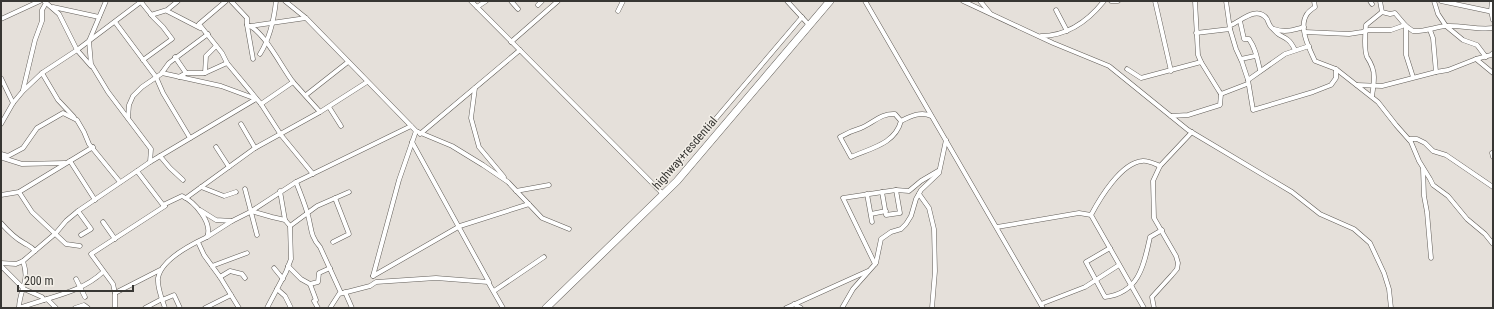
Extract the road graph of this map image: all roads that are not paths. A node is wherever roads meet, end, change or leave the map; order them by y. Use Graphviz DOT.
graph roads {
  1 [pos="40,1"];
  2 [pos="106,1"];
  3 [pos="142,1"];
  4 [pos="178,1"];
  5 [pos="226,1"];
  6 [pos="231,1"];
  7 [pos="276,1"];
  8 [pos="285,1"];
  9 [pos="471,1"];
  10 [pos="486,1"];
  11 [pos="511,1"];
  12 [pos="542,1"];
  13 [pos="558,1"];
  14 [pos="623,1"];
  15 [pos="787,1"];
  16 [pos="830,1"];
  17 [pos="865,1"];
  18 [pos="963,1"];
  19 [pos="980,1"];
  20 [pos="1104,1"];
  21 [pos="1111,1"];
  22 [pos="1118,1"];
  23 [pos="1155,1"];
  24 [pos="1195,1"];
  25 [pos="1226,1"];
  26 [pos="1314,1"];
  27 [pos="1380,1"];
  28 [pos="1434,1"];
  29 [pos="1441,1"];
  30 [pos="1492,1"];
  31 [pos="45,2"];
  32 [pos="538,6"];
  33 [pos="51,7"];
  34 [pos="477,8"];
  35 [pos="167,10"];
  36 [pos="518,10"];
  37 [pos="1056,10"];
  38 [pos="618,11"];
  39 [pos="1382,12"];
  40 [pos="1492,12"];
  41 [pos="151,14"];
  42 [pos="991,14"];
  43 [pos="99,17"];
  44 [pos="802,17"];
  45 [pos="306,18"];
  46 [pos="1,19"];
  47 [pos="1493,20"];
  48 [pos="1240,21"];
  49 [pos="115,22"];
  50 [pos="273,24"];
  51 [pos="249,25"];
  52 [pos="809,25"];
  53 [pos="1405,26"];
  54 [pos="1446,26"];
  55 [pos="1231,27"];
  56 [pos="1304,27"];
  57 [pos="1274,28"];
  58 [pos="1493,28"];
  59 [pos="204,30"];
  60 [pos="1430,30"];
  61 [pos="1067,31"];
  62 [pos="1366,31"];
  63 [pos="1305,32"];
  64 [pos="1196,33"];
  65 [pos="208,34"];
  66 [pos="1039,36"];
  67 [pos="89,41"];
  68 [pos="266,41"];
  69 [pos="511,42"];
  70 [pos="216,46"];
  71 [pos="1309,46"];
  72 [pos="78,50"];
  73 [pos="520,50"];
  74 [pos="1295,50"];
  75 [pos="1493,53"];
  76 [pos="260,54"];
  77 [pos="1256,56"];
  78 [pos="175,57"];
  79 [pos="1486,57"];
  80 [pos="253,59"];
  81 [pos="1241,59"];
  82 [pos="1476,59"];
  83 [pos="143,60"];
  84 [pos="348,62"];
  85 [pos="1201,62"];
  86 [pos="227,63"];
  87 [pos="92,68"];
  88 [pos="1127,69"];
  89 [pos="1336,69"];
  90 [pos="1260,70"];
  91 [pos="1171,71"];
  92 [pos="1436,72"];
  93 [pos="42,73"];
  94 [pos="162,73"];
  95 [pos="186,73"];
  96 [pos="205,73"];
  97 [pos="1493,74"];
  98 [pos="156,77"];
  99 [pos="179,77"];
  100 [pos="1413,77"];
  101 [pos="1,78"];
  102 [pos="293,82"];
  103 [pos="367,82"];
  104 [pos="1248,82"];
  105 [pos="1356,85"];
  106 [pos="1373,86"];
  107 [pos="475,88"];
  108 [pos="22,91"];
  109 [pos="1221,94"];
  110 [pos="306,96"];
  111 [pos="1372,96"];
  112 [pos="256,99"];
  113 [pos="13,103"];
  114 [pos="260,104"];
  115 [pos="329,106"];
  116 [pos="320,112"];
  117 [pos="932,116"];
  118 [pos="1171,116"];
  119 [pos="128,118"];
  120 [pos="77,120"];
  121 [pos="901,121"];
  122 [pos="1,124"];
  123 [pos="241,124"];
  124 [pos="341,126"];
  125 [pos="411,126"];
  126 [pos="418,132"];
  127 [pos="1192,132"];
  128 [pos="281,135"];
  129 [pos="190,138"];
  130 [pos="1409,139"];
  131 [pos="946,140"];
  132 [pos="412,142"];
  133 [pos="93,147"];
  134 [pos="216,148"];
  135 [pos="255,148"];
  136 [pos="1,155"];
  137 [pos="160,156"];
  138 [pos="68,162"];
  139 [pos="150,162"];
  140 [pos="1160,166"];
  141 [pos="229,167"];
  142 [pos="1423,168"];
  143 [pos="939,170"];
  144 [pos="137,171"];
  145 [pos="313,174"];
  146 [pos="183,180"];
  147 [pos="120,182"];
  148 [pos="296,182"];
  149 [pos="508,182"];
  150 [pos="549,185"];
  151 [pos="201,187"];
  152 [pos="1493,187"];
  153 [pos="657,188"];
  154 [pos="245,189"];
  155 [pos="896,190"];
  156 [pos="280,191"];
  157 [pos="516,191"];
  158 [pos="19,192"];
  159 [pos="236,192"];
  160 [pos="349,192"];
  161 [pos="882,192"];
  162 [pos="867,194"];
  163 [pos="919,194"];
  164 [pos="1,195"];
  165 [pos="664,195"];
  166 [pos="186,198"];
  167 [pos="335,198"];
  168 [pos="95,200"];
  169 [pos="168,203"];
  170 [pos="528,204"];
  171 [pos="200,210"];
  172 [pos="78,211"];
  173 [pos="251,211"];
  174 [pos="886,211"];
  175 [pos="308,213"];
  176 [pos="871,214"];
  177 [pos="1090,216"];
  178 [pos="285,220"];
  179 [pos="232,221"];
  180 [pos="103,222"];
  181 [pos="872,222"];
  182 [pos="1,223"];
  183 [pos="290,226"];
  184 [pos="459,227"];
  185 [pos="997,227"];
  186 [pos="568,229"];
  187 [pos="1162,230"];
  188 [pos="56,233"];
  189 [pos="81,234"];
  190 [pos="257,235"];
  191 [pos="207,238"];
  192 [pos="114,239"];
  193 [pos="198,242"];
  194 [pos="333,242"];
  195 [pos="1493,244"];
  196 [pos="80,246"];
  197 [pos="1110,248"];
  198 [pos="35,250"];
  199 [pos="246,253"];
  200 [pos="544,257"];
  201 [pos="1431,258"];
  202 [pos="22,261"];
  203 [pos="1,263"];
  204 [pos="875,264"];
  205 [pos="1,266"];
  206 [pos="212,266"];
  207 [pos="288,266"];
  208 [pos="1120,266"];
  209 [pos="274,268"];
  210 [pos="330,268"];
  211 [pos="160,270"];
  212 [pos="870,270"];
  213 [pos="103,272"];
  214 [pos="373,276"];
  215 [pos="220,277"];
  216 [pos="245,278"];
  217 [pos="283,279"];
  218 [pos="76,280"];
  219 [pos="1095,280"];
  220 [pos="376,282"];
  221 [pos="489,282"];
  222 [pos="310,284"];
  223 [pos="1131,286"];
  224 [pos="81,287"];
  225 [pos="24,289"];
  226 [pos="277,289"];
  227 [pos="494,291"];
  228 [pos="343,292"];
  229 [pos="115,293"];
  230 [pos="231,294"];
  231 [pos="85,297"];
  232 [pos="46,300"];
  233 [pos="162,300"];
  234 [pos="794,304"];
  235 [pos="1042,306"];
  236 [pos="19,307"];
  237 [pos="56,308"];
  238 [pos="75,308"];
  239 [pos="88,308"];
  240 [pos="116,308"];
  241 [pos="145,308"];
  242 [pos="165,308"];
  243 [pos="180,308"];
  244 [pos="207,308"];
  245 [pos="239,308"];
  246 [pos="267,308"];
  247 [pos="291,308"];
  248 [pos="318,308"];
  249 [pos="330,308"];
  250 [pos="352,308"];
  251 [pos="503,308"];
  252 [pos="546,308"];
  253 [pos="786,308"];
  254 [pos="801,308"];
  255 [pos="842,308"];
  256 [pos="932,308"];
  257 [pos="1144,308"];
  258 [pos="1154,308"];
  259 [pos="1391,308"];
  1 -- 46 [label="street"];
  2 -- 43 [label="street"];
  3 -- 41 [label="street"];
  3 -- 49 [label="street"];
  4 -- 35 [label="street"];
  5 -- 59 [label="street"];
  6 -- 51 [label="street"];
  7 -- 50 [label="street"];
  8 -- 45 [label="street"];
  9 -- 34 [label="street"];
  10 -- 34 [label="street"];
  11 -- 36 [label="street"];
  12 -- 32 [label="street"];
  13 -- 69 [label="street"];
  14 -- 38 [label="street"];
  15 -- 44 [label="street"];
  16 -- 52 [label="highway, highway+resdential"];
  17 -- 117 [label="street"];
  18 -- 42 [label="street"];
  19 -- 42 [label="street"];
  20 -- 61 [label="street"];
  21 -- 22 [label="street"];
  23 -- 91 [label="street"];
  24 -- 64 [label="street"];
  25 -- 55 [label="street"];
  26 -- 56 [label="street"];
  27 -- 39 [label="street"];
  28 -- 54 [label="street"];
  29 -- 40 [label="street"];
  30 -- 40 [label="street"];
  31 -- 33 [label="street"];
  31 -- 108 [label="street"];
  33 -- 43 [label="street"];
  33 -- 72 [label="street"];
  34 -- 69 [label="street"];
  35 -- 41 [label="street"];
  35 -- 59 [label="street"];
  37 -- 61 [label="street"];
  39 -- 53 [label="street"];
  39 -- 62 [label="street"];
  40 -- 47 [label="street"];
  41 -- 83 [label="street"];
  42 -- 66 [label="street"];
  43 -- 67 [label="street"];
  44 -- 52 [label="street"];
  44 -- 153 [label="street"];
  45 -- 50 [label="street"];
  45 -- 84 [label="street"];
  48 -- 55 [label="street"];
  48 -- 57 [label="street"];
  48 -- 77 [label="street"];
  49 -- 67 [label="street"];
  49 -- 83 [label="street"];
  50 -- 51 [label="street"];
  50 -- 68 [label="street"];
  51 -- 68 [label="street"];
  51 -- 80 [label="street"];
  52 -- 165 [label="highway, highway+resdential"];
  53 -- 60 [label="street"];
  53 -- 62 [label="street"];
  53 -- 100 [label="street"];
  54 -- 58 [label="street"];
  54 -- 60 [label="street"];
  54 -- 79 [label="street"];
  55 -- 64 [label="street"];
  55 -- 81 [label="street"];
  56 -- 57 [label="street"];
  56 -- 63 [label="street"];
  57 -- 74 [label="street"];
  59 -- 65 [label="street"];
  60 -- 92 [label="street"];
  61 -- 66 [label="street"];
  62 -- 63 [label="street"];
  62 -- 106 [label="street"];
  63 -- 71 [label="street"];
  64 -- 85 [label="street"];
  65 -- 70 [label="street"];
  65 -- 78 [label="street"];
  66 -- 118 [label="street"];
  67 -- 72 [label="street"];
  67 -- 87 [label="street"];
  68 -- 76 [label="street"];
  68 -- 102 [label="street"];
  69 -- 73 [label="street"];
  70 -- 86 [label="street"];
  70 -- 96 [label="street"];
  71 -- 74 [label="street"];
  71 -- 89 [label="street"];
  72 -- 87 [label="street"];
  72 -- 93 [label="street"];
  73 -- 107 [label="street"];
  73 -- 153 [label="street"];
  74 -- 90 [label="street"];
  75 -- 79 [label="street"];
  77 -- 81 [label="street"];
  77 -- 90 [label="street"];
  78 -- 94 [label="street"];
  78 -- 95 [label="street"];
  79 -- 82 [label="street"];
  81 -- 104 [label="street"];
  82 -- 92 [label="street"];
  82 -- 97 [label="street"];
  83 -- 98 [label="street"];
  84 -- 103 [label="street"];
  84 -- 110 [label="street"];
  85 -- 91 [label="street"];
  85 -- 109 [label="street"];
  86 -- 96 [label="street"];
  86 -- 112 [label="street"];
  87 -- 119 [label="street"];
  88 -- 91 [label="street"];
  89 -- 104 [label="street"];
  89 -- 105 [label="street"];
  90 -- 104 [label="street"];
  92 -- 100 [label="street"];
  93 -- 108 [label="street"];
  93 -- 120 [label="street"];
  94 -- 98 [label="street"];
  94 -- 99 [label="street"];
  95 -- 96 [label="street"];
  95 -- 99 [label="street"];
  98 -- 119 [label="street"];
  98 -- 129 [label="street"];
  99 -- 112 [label="street"];
  100 -- 106 [label="street"];
  101 -- 113 [label="street"];
  102 -- 110 [label="street"];
  102 -- 114 [label="street"];
  103 -- 115 [label="street"];
  103 -- 125 [label="street"];
  104 -- 109 [label="street"];
  105 -- 106 [label="street"];
  105 -- 111 [label="street"];
  106 -- 111 [label="street"];
  107 -- 126 [label="street"];
  107 -- 149 [label="street"];
  108 -- 113 [label="street"];
  109 -- 118 [label="street"];
  110 -- 116 [label="street"];
  111 -- 130 [label="street"];
  112 -- 114 [label="street"];
  112 -- 129 [label="street"];
  113 -- 122 [label="street"];
  114 -- 128 [label="street"];
  115 -- 116 [label="street"];
  115 -- 124 [label="street"];
  116 -- 128 [label="street"];
  117 -- 121 [label="street"];
  117 -- 131 [label="street"];
  118 -- 127 [label="street"];
  119 -- 139 [label="street"];
  120 -- 133 [label="street"];
  120 -- 136 [label="street"];
  121 -- 121 [label="street"];
  123 -- 135 [label="street"];
  125 -- 126 [label="street"];
  125 -- 145 [label="street"];
  126 -- 132 [label="street"];
  126 -- 149 [label="street"];
  127 -- 140 [label="street"];
  127 -- 259 [label="street"];
  128 -- 135 [label="street"];
  128 -- 145 [label="street"];
  129 -- 137 [label="street"];
  130 -- 142 [label="street"];
  130 -- 152 [label="street"];
  131 -- 143 [label="street"];
  131 -- 185 [label="street"];
  132 -- 184 [label="street"];
  132 -- 214 [label="street"];
  133 -- 138 [label="street"];
  133 -- 147 [label="street"];
  134 -- 141 [label="street"];
  135 -- 141 [label="street"];
  136 -- 138 [label="street"];
  137 -- 139 [label="street"];
  137 -- 146 [label="street"];
  138 -- 158 [label="street"];
  138 -- 168 [label="street"];
  139 -- 144 [label="street"];
  140 -- 177 [label="street"];
  140 -- 187 [label="street"];
  141 -- 151 [label="street"];
  142 -- 195 [label="street"];
  142 -- 201 [label="street"];
  143 -- 155 [label="street"];
  143 -- 163 [label="street"];
  144 -- 147 [label="street"];
  144 -- 169 [label="street"];
  145 -- 148 [label="street"];
  147 -- 168 [label="street"];
  148 -- 156 [label="street"];
  148 -- 175 [label="street"];
  149 -- 157 [label="street"];
  150 -- 157 [label="street"];
  151 -- 159 [label="street"];
  151 -- 166 [label="street"];
  153 -- 165 [label="street"];
  154 -- 173 [label="street"];
  155 -- 161 [label="street"];
  155 -- 174 [label="street"];
  156 -- 173 [label="street"];
  156 -- 178 [label="street"];
  157 -- 170 [label="street"];
  158 -- 164 [label="street"];
  158 -- 188 [label="street"];
  160 -- 167 [label="street"];
  161 -- 162 [label="street"];
  161 -- 174 [label="street"];
  162 -- 176 [label="street"];
  162 -- 204 [label="street"];
  163 -- 204 [label="street"];
  163 -- 256 [label="street"];
  165 -- 252 [label="highway, highway+resdential"];
  166 -- 169 [label="street"];
  166 -- 171 [label="street"];
  167 -- 175 [label="street"];
  167 -- 194 [label="street"];
  168 -- 172 [label="street"];
  169 -- 192 [label="street"];
  170 -- 184 [label="street"];
  170 -- 186 [label="street"];
  171 -- 179 [label="street"];
  171 -- 191 [label="street"];
  172 -- 188 [label="street"];
  172 -- 189 [label="street"];
  173 -- 178 [label="street"];
  173 -- 179 [label="street"];
  173 -- 190 [label="street"];
  174 -- 176 [label="street"];
  175 -- 183 [label="street"];
  175 -- 210 [label="street"];
  176 -- 181 [label="street"];
  177 -- 185 [label="street"];
  177 -- 197 [label="street"];
  178 -- 183 [label="street"];
  179 -- 191 [label="street"];
  180 -- 192 [label="street"];
  182 -- 198 [label="street"];
  183 -- 207 [label="street"];
  184 -- 214 [label="street"];
  184 -- 221 [label="street"];
  185 -- 235 [label="street"];
  187 -- 223 [label="street"];
  187 -- 258 [label="street"];
  188 -- 196 [label="street"];
  188 -- 198 [label="street"];
  191 -- 193 [label="street"];
  192 -- 213 [label="street"];
  193 -- 206 [label="street"];
  193 -- 211 [label="street"];
  197 -- 208 [label="street"];
  197 -- 219 [label="street"];
  198 -- 202 [label="street"];
  199 -- 206 [label="street"];
  200 -- 227 [label="street"];
  202 -- 203 [label="street"];
  202 -- 225 [label="street"];
  204 -- 212 [label="street"];
  205 -- 225 [label="street"];
  206 -- 215 [label="street"];
  207 -- 217 [label="street"];
  207 -- 222 [label="street"];
  208 -- 219 [label="street"];
  208 -- 223 [label="street"];
  209 -- 217 [label="street"];
  210 -- 222 [label="street"];
  210 -- 228 [label="street"];
  211 -- 229 [label="street"];
  211 -- 233 [label="street"];
  212 -- 234 [label="street"];
  212 -- 255 [label="street"];
  213 -- 224 [label="street"];
  213 -- 229 [label="street"];
  214 -- 220 [label="street"];
  215 -- 216 [label="street"];
  215 -- 230 [label="street"];
  217 -- 226 [label="street"];
  218 -- 224 [label="street"];
  219 -- 223 [label="street"];
  219 -- 235 [label="street"];
  220 -- 221 [label="street"];
  220 -- 228 [label="street"];
  221 -- 227 [label="street"];
  222 -- 248 [label="street"];
  223 -- 257 [label="street"];
  224 -- 231 [label="street"];
  224 -- 232 [label="street"];
  225 -- 232 [label="street"];
  225 -- 236 [label="street"];
  226 -- 246 [label="street"];
  226 -- 247 [label="street"];
  227 -- 251 [label="street"];
  228 -- 249 [label="street"];
  228 -- 250 [label="street"];
  229 -- 240 [label="street"];
  230 -- 244 [label="street"];
  230 -- 245 [label="street"];
  232 -- 236 [label="street"];
  232 -- 237 [label="street"];
  233 -- 241 [label="street"];
  233 -- 242 [label="street"];
  233 -- 243 [label="street"];
  234 -- 253 [label="street"];
  234 -- 254 [label="street"];
  238 -- 239 [label="street"];
}
